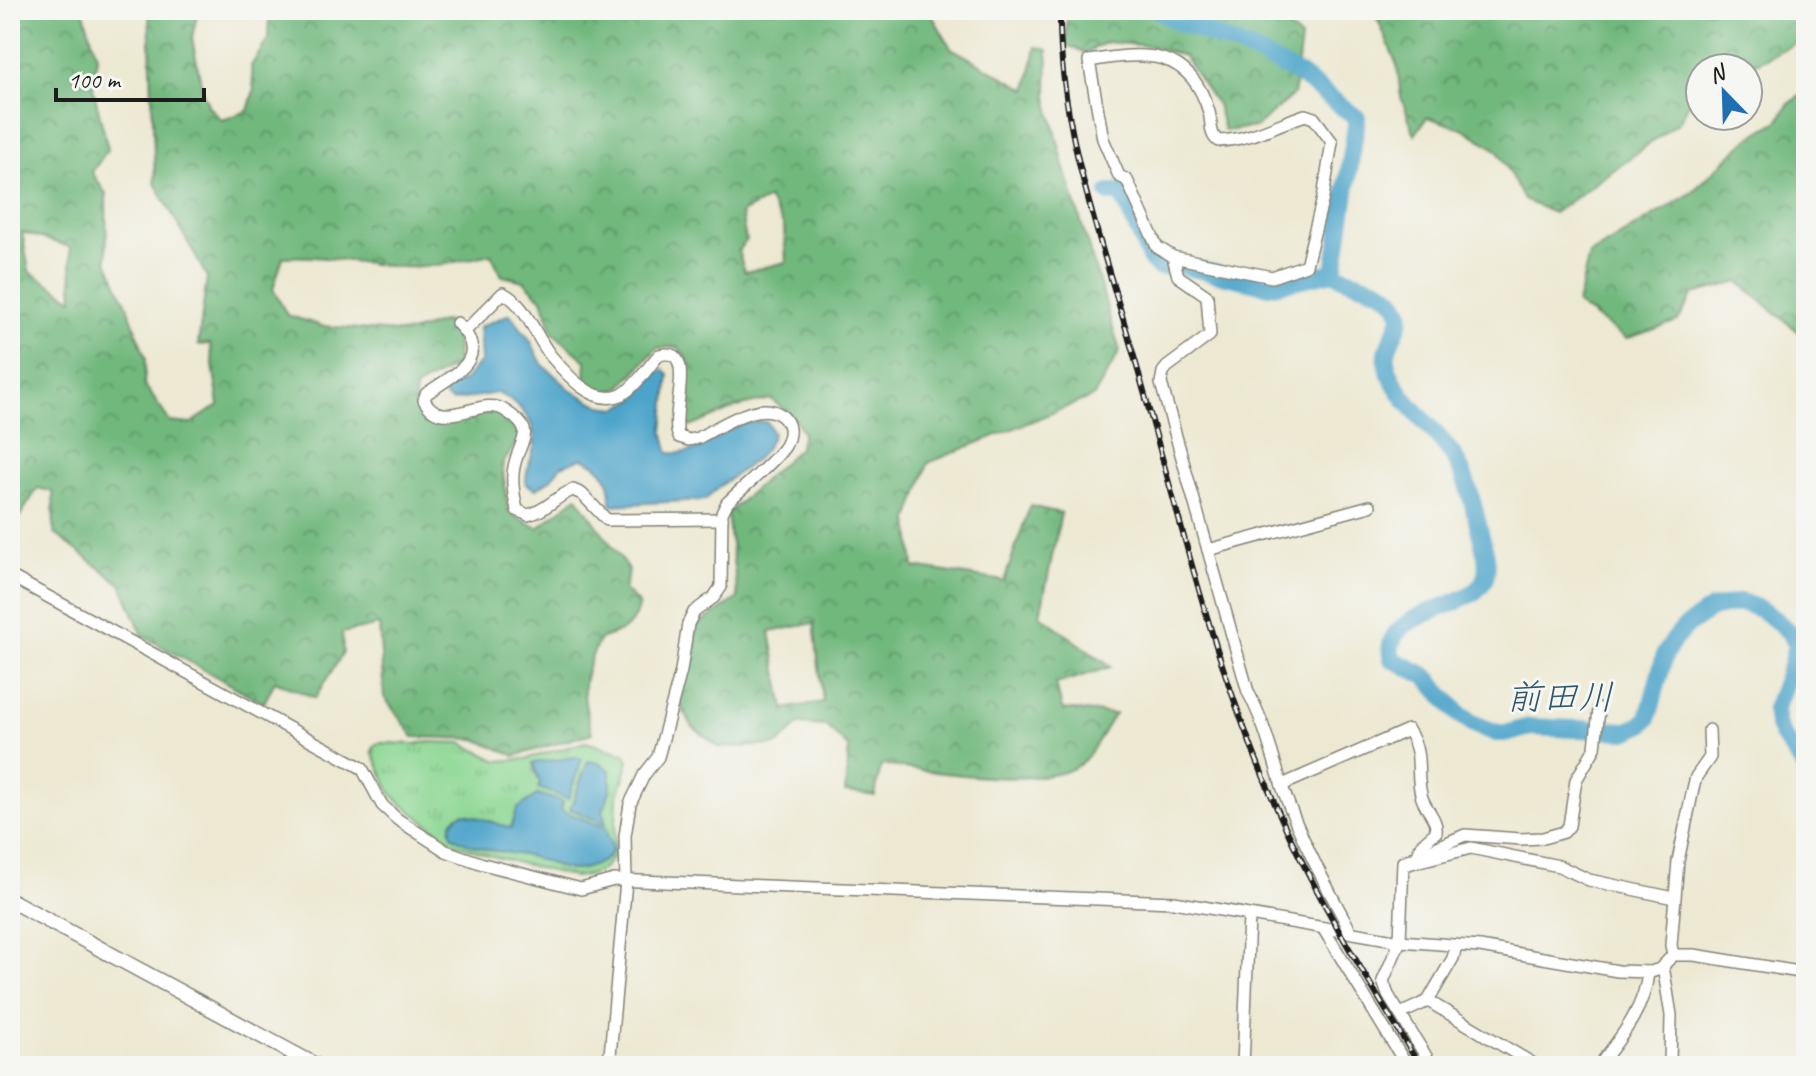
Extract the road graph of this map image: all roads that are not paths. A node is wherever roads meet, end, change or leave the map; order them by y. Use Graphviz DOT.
graph roads {
  1 [pos="1174,263"];
  2 [pos="1370,506"];
  3 [pos="722,519"];
  4 [pos="1208,550"];
  5 [pos="10,576"];
  6 [pos="1598,714"];
  7 [pos="1709,730"];
  8 [pos="1282,785"];
  9 [pos="1416,856"];
  10 [pos="1403,866"];
  11 [pos="626,881"];
  12 [pos="1674,898"];
  13 [pos="10,900"];
  14 [pos="1249,917"];
  15 [pos="1323,928"];
  16 [pos="1351,932"];
  17 [pos="1400,941"];
  18 [pos="1456,946"];
  19 [pos="1673,955"];
  20 [pos="1663,966"];
  21 [pos="1648,972"];
  22 [pos="1806,973"];
  23 [pos="1428,1001"];
  24 [pos="1400,1014"];
  25 [pos="317,1066"];
  26 [pos="609,1066"];
  27 [pos="1243,1066"];
  28 [pos="1407,1066"];
  29 [pos="1432,1066"];
  30 [pos="1537,1066"];
  31 [pos="1599,1066"];
  32 [pos="1670,1066"];
  1 -- 1 [label="street"];
  1 -- 4 [label="street"];
  2 -- 4 [label="street"];
  3 -- 3 [label="street"];
  3 -- 11 [label="street"];
  4 -- 8 [label="street"];
  5 -- 11 [label="street"];
  6 -- 9 [label="street"];
  7 -- 12 [label="street"];
  8 -- 9 [label="street"];
  8 -- 16 [label="street"];
  9 -- 10 [label="street"];
  10 -- 12 [label="street"];
  10 -- 17 [label="street"];
  11 -- 14 [label="street"];
  11 -- 26 [label="street"];
  12 -- 19 [label="street"];
  13 -- 25 [label="street"];
  14 -- 15 [label="street"];
  14 -- 27 [label="street"];
  15 -- 16 [label="street"];
  15 -- 28 [label="street"];
  16 -- 17 [label="street"];
  17 -- 18 [label="street"];
  17 -- 24 [label="street"];
  18 -- 21 [label="street"];
  18 -- 23 [label="street"];
  19 -- 20 [label="street"];
  19 -- 22 [label="street"];
  20 -- 21 [label="street"];
  20 -- 32 [label="street"];
  21 -- 31 [label="street"];
  23 -- 24 [label="street"];
  23 -- 30 [label="street"];
  24 -- 29 [label="street"];
}
